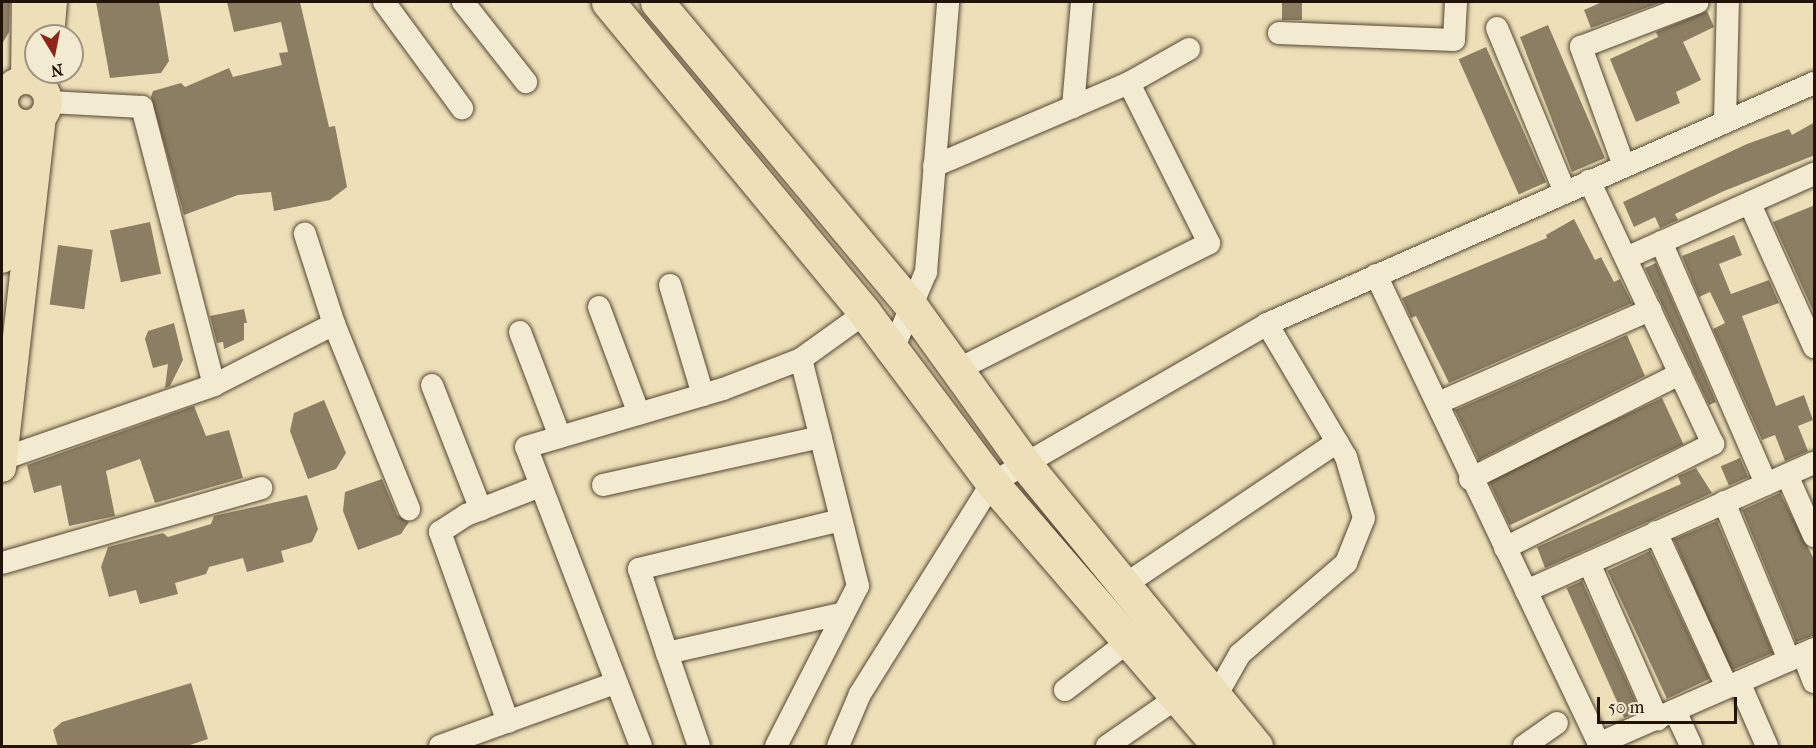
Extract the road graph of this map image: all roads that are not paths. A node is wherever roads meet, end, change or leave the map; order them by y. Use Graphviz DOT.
graph roads {
  1 [pos="26,2"];
  2 [pos="53,2"];
  3 [pos="384,2"];
  4 [pos="463,2"];
  5 [pos="608,2"];
  6 [pos="657,2"];
  7 [pos="948,2"];
  8 [pos="1082,2"];
  9 [pos="1456,2"];
  10 [pos="1698,2"];
  11 [pos="1728,2"];
  12 [pos="51,24"];
  13 [pos="1497,28"];
  14 [pos="1279,33"];
  15 [pos="1189,49"];
  16 [pos="526,82"];
  17 [pos="1129,83"];
  18 [pos="1815,83"];
  19 [pos="24,102"];
  20 [pos="1073,107"];
  21 [pos="462,108"];
  22 [pos="1725,121"];
  23 [pos="934,166"];
  24 [pos="1624,166"];
  25 [pos="1815,174"];
  26 [pos="1589,181"];
  27 [pos="1565,192"];
  28 [pos="1750,204"];
  29 [pos="304,234"];
  30 [pos="1661,242"];
  31 [pos="1626,258"];
  32 [pos="2,259"];
  33 [pos="1376,274"];
  34 [pos="670,285"];
  35 [pos="911,306"];
  36 [pos="599,307"];
  37 [pos="1650,310"];
  38 [pos="865,313"];
  39 [pos="334,324"];
  40 [pos="1267,324"];
  41 [pos="520,332"];
  42 [pos="1815,347"];
  43 [pos="893,349"];
  44 [pos="801,359"];
  45 [pos="957,370"];
  46 [pos="1680,374"];
  47 [pos="214,385"];
  48 [pos="432,385"];
  49 [pos="703,395"];
  50 [pos="1438,403"];
  51 [pos="639,414"];
  52 [pos="560,437"];
  53 [pos="821,437"];
  54 [pos="1337,442"];
  55 [pos="1815,463"];
  56 [pos="2,464"];
  57 [pos="1025,464"];
  58 [pos="1470,479"];
  59 [pos="1776,480"];
  60 [pos="992,483"];
  61 [pos="603,485"];
  62 [pos="540,486"];
  63 [pos="261,488"];
  64 [pos="1724,502"];
  65 [pos="409,509"];
  66 [pos="481,510"];
  67 [pos="841,520"];
  68 [pos="1656,532"];
  69 [pos="1815,536"];
  70 [pos="1505,548"];
  71 [pos="2,563"];
  72 [pos="1589,563"];
  73 [pos="1123,586"];
  74 [pos="1526,591"];
  75 [pos="844,613"];
  76 [pos="1129,641"];
  77 [pos="667,653"];
  78 [pos="1802,654"];
  79 [pos="1815,681"];
  80 [pos="615,683"];
  81 [pos="1733,685"];
  82 [pos="1065,690"];
  83 [pos="1216,696"];
  84 [pos="1178,697"];
  85 [pos="1666,716"];
  86 [pos="508,722"];
  87 [pos="1557,723"];
  88 [pos="1599,745"];
  89 [pos="440,747"];
  90 [pos="641,747"];
  91 [pos="699,747"];
  92 [pos="776,747"];
  93 [pos="838,747"];
  94 [pos="1107,747"];
  95 [pos="1219,747"];
  96 [pos="1256,747"];
  97 [pos="1524,747"];
  98 [pos="1691,747"];
  99 [pos="1767,747"];
  1 -- 19 [label="main road"];
  2 -- 12 [label="main road"];
  3 -- 21 [label="street"];
  4 -- 16 [label="street"];
  5 -- 38 [label="highway"];
  6 -- 35 [label="highway"];
  7 -- 23 [label="street"];
  8 -- 20 [label="street"];
  9 -- 14 [label="street"];
  10 -- 24 [label="street"];
  11 -- 22 [label="street"];
  13 -- 27 [label="street"];
  15 -- 17 [label="street"];
  17 -- 20 [label="street"];
  17 -- 45 [label="street"];
  18 -- 22 [label="street"];
  19 -- 32 [label="main road"];
  19 -- 47 [label="street"];
  19 -- 56 [label="main road"];
  20 -- 23 [label="street"];
  22 -- 24 [label="street"];
  23 -- 35 [label="street"];
  24 -- 26 [label="street"];
  25 -- 28 [label="street"];
  26 -- 27 [label="street"];
  26 -- 31 [label="street"];
  27 -- 33 [label="street"];
  28 -- 30 [label="street"];
  28 -- 42 [label="street"];
  29 -- 39 [label="street"];
  30 -- 31 [label="street"];
  30 -- 59 [label="street"];
  31 -- 37 [label="street"];
  33 -- 40 [label="street"];
  33 -- 50 [label="street"];
  34 -- 49 [label="street"];
  35 -- 43 [label="street"];
  35 -- 45 [label="highway"];
  36 -- 51 [label="street"];
  37 -- 46 [label="street"];
  37 -- 50 [label="street"];
  38 -- 43 [label="highway"];
  38 -- 44 [label="street"];
  39 -- 47 [label="street"];
  39 -- 65 [label="street"];
  40 -- 54 [label="street"];
  40 -- 57 [label="street"];
  41 -- 52 [label="street"];
  43 -- 60 [label="highway"];
  44 -- 49 [label="street"];
  44 -- 53 [label="street"];
  45 -- 57 [label="highway"];
  46 -- 58 [label="street"];
  46 -- 70 [label="street"];
  47 -- 56 [label="street"];
  48 -- 66 [label="street"];
  49 -- 51 [label="street"];
  50 -- 58 [label="street"];
  51 -- 52 [label="street"];
  52 -- 62 [label="street"];
  53 -- 61 [label="street"];
  53 -- 67 [label="street"];
  54 -- 73 [label="street"];
  54 -- 83 [label="street"];
  55 -- 59 [label="street"];
  57 -- 60 [label="street"];
  57 -- 73 [label="highway"];
  58 -- 70 [label="street"];
  59 -- 64 [label="street"];
  59 -- 69 [label="street"];
  60 -- 76 [label="highway"];
  60 -- 93 [label="street"];
  62 -- 66 [label="street"];
  62 -- 80 [label="street"];
  63 -- 71 [label="street"];
  64 -- 68 [label="street"];
  64 -- 78 [label="street"];
  66 -- 86 [label="street"];
  67 -- 75 [label="street"];
  67 -- 77 [label="street"];
  68 -- 72 [label="street"];
  68 -- 81 [label="street"];
  70 -- 74 [label="street"];
  72 -- 74 [label="street"];
  72 -- 85 [label="street"];
  73 -- 83 [label="highway"];
  74 -- 88 [label="street"];
  75 -- 77 [label="street"];
  75 -- 92 [label="street"];
  76 -- 82 [label="street"];
  76 -- 84 [label="highway"];
  77 -- 91 [label="street"];
  78 -- 79 [label="street"];
  78 -- 81 [label="street"];
  80 -- 86 [label="street"];
  80 -- 90 [label="street"];
  81 -- 85 [label="street"];
  81 -- 99 [label="street"];
  83 -- 96 [label="highway"];
  84 -- 94 [label="street"];
  84 -- 95 [label="highway"];
  85 -- 88 [label="street"];
  85 -- 98 [label="street"];
  86 -- 89 [label="street"];
  87 -- 97 [label="street"];
}
